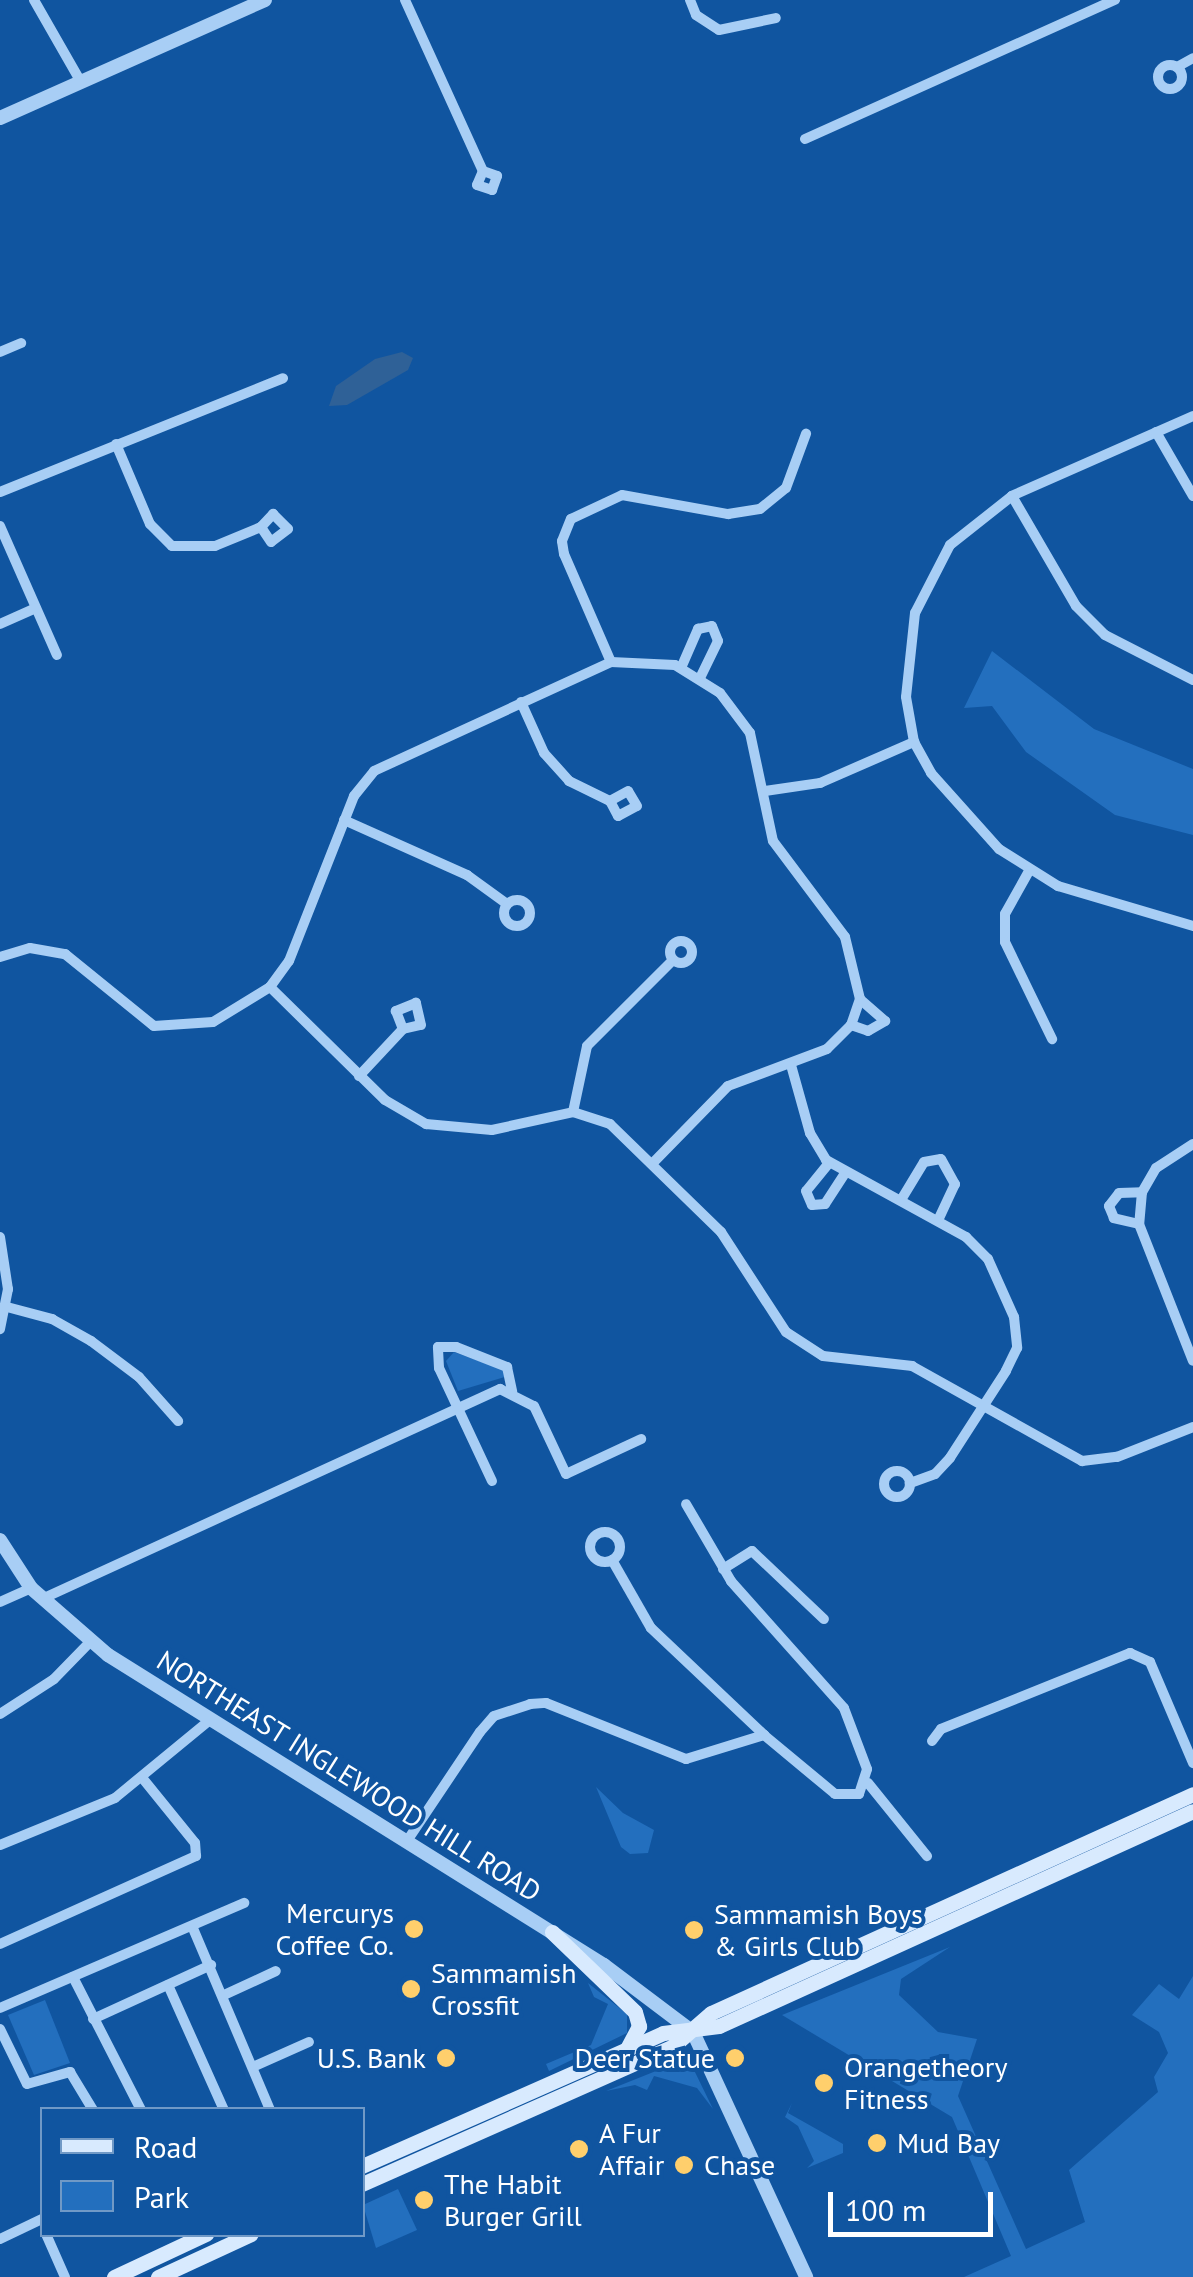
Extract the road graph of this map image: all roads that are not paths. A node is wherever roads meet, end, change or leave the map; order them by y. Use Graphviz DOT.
graph roads {
  1 [pos="34,0"];
  2 [pos="265,0"];
  3 [pos="405,0"];
  4 [pos="690,0"];
  5 [pos="1115,0"];
  6 [pos="776,18"];
  7 [pos="1193,58"];
  8 [pos="1177,67"];
  9 [pos="81,82"];
  10 [pos="0,118"];
  11 [pos="805,140"];
  12 [pos="483,171"];
  13 [pos="20,343"];
  14 [pos="0,352"];
  15 [pos="283,378"];
  16 [pos="1193,416"];
  17 [pos="1156,432"];
  18 [pos="806,434"];
  19 [pos="116,444"];
  20 [pos="0,492"];
  21 [pos="1012,496"];
  22 [pos="1193,496"];
  23 [pos="0,526"];
  24 [pos="261,527"];
  25 [pos="36,608"];
  26 [pos="0,624"];
  27 [pos="57,656"];
  28 [pos="612,662"];
  29 [pos="1193,680"];
  30 [pos="521,702"];
  31 [pos="914,742"];
  32 [pos="765,791"];
  33 [pos="610,801"];
  34 [pos="344,820"];
  35 [pos="1029,871"];
  36 [pos="506,904"];
  37 [pos="1193,926"];
  38 [pos="0,957"];
  39 [pos="672,960"];
  40 [pos="270,988"];
  41 [pos="860,999"];
  42 [pos="851,1026"];
  43 [pos="403,1029"];
  44 [pos="1052,1039"];
  45 [pos="790,1065"];
  46 [pos="359,1076"];
  47 [pos="573,1112"];
  48 [pos="1193,1144"];
  49 [pos="829,1163"];
  50 [pos="652,1164"];
  51 [pos="844,1173"];
  52 [pos="1142,1192"];
  53 [pos="901,1200"];
  54 [pos="939,1220"];
  55 [pos="1139,1224"];
  56 [pos="0,1237"];
  57 [pos="7,1306"];
  58 [pos="0,1328"];
  59 [pos="1193,1360"];
  60 [pos="512,1392"];
  61 [pos="457,1408"];
  62 [pos="983,1409"];
  63 [pos="178,1421"];
  64 [pos="1193,1427"];
  65 [pos="641,1439"];
  66 [pos="492,1481"];
  67 [pos="910,1484"];
  68 [pos="686,1504"];
  69 [pos="0,1540"];
  70 [pos="612,1560"];
  71 [pos="722,1569"];
  72 [pos="38,1593"];
  73 [pos="0,1602"];
  74 [pos="824,1619"];
  75 [pos="90,1642"];
  76 [pos="0,1714"];
  77 [pos="210,1720"];
  78 [pos="764,1735"];
  79 [pos="932,1741"];
  80 [pos="1193,1763"];
  81 [pos="144,1780"];
  82 [pos="868,1783"];
  83 [pos="1193,1794"];
  84 [pos="1193,1811"];
  85 [pos="407,1840"];
  86 [pos="0,1845"];
  87 [pos="927,1856"];
  88 [pos="1023,1871"];
  89 [pos="244,1903"];
  90 [pos="962,1918"];
  91 [pos="192,1926"];
  92 [pos="552,1932"];
  93 [pos="0,1944"];
  94 [pos="210,1965"];
  95 [pos="276,1971"];
  96 [pos="73,1977"];
  97 [pos="168,1985"];
  98 [pos="224,1995"];
  99 [pos="0,2008"];
  100 [pos="93,2019"];
  101 [pos="0,2029"];
  102 [pos="693,2032"];
  103 [pos="309,2042"];
  104 [pos="626,2051"];
  105 [pos="254,2066"];
  106 [pos="92,2107"];
  107 [pos="139,2107"];
  108 [pos="223,2107"];
  109 [pos="269,2107"];
  110 [pos="452,2135"];
  111 [pos="365,2165"];
  112 [pos="365,2183"];
  113 [pos="40,2226"];
  114 [pos="47,2237"];
  115 [pos="200,2237"];
  116 [pos="244,2237"];
  117 [pos="0,2239"];
  118 [pos="65,2277"];
  119 [pos="114,2277"];
  120 [pos="158,2277"];
  121 [pos="806,2277"];
  1 -- 9 [label="street"];
  2 -- 9 [label="street"];
  3 -- 12 [label="street"];
  4 -- 6 [label="street"];
  5 -- 11 [label="street"];
  7 -- 8 [label="street"];
  9 -- 10 [label="street"];
  13 -- 14 [label="street"];
  15 -- 19 [label="street"];
  16 -- 17 [label="street"];
  17 -- 21 [label="street"];
  17 -- 22 [label="street"];
  18 -- 28 [label="street"];
  19 -- 20 [label="street"];
  19 -- 24 [label="street"];
  21 -- 29 [label="street"];
  21 -- 31 [label="street"];
  23 -- 25 [label="street"];
  25 -- 26 [label="street"];
  25 -- 27 [label="street"];
  28 -- 30 [label="street"];
  28 -- 32 [label="street"];
  30 -- 33 [label="street"];
  30 -- 34 [label="street"];
  31 -- 32 [label="street"];
  31 -- 35 [label="street"];
  32 -- 41 [label="street"];
  34 -- 36 [label="street"];
  34 -- 40 [label="street"];
  35 -- 37 [label="street"];
  35 -- 44 [label="street"];
  38 -- 40 [label="street"];
  39 -- 47 [label="street"];
  40 -- 46 [label="street"];
  41 -- 42 [label="street"];
  41 -- 42 [label="street"];
  42 -- 45 [label="street"];
  43 -- 46 [label="street"];
  45 -- 49 [label="street"];
  45 -- 50 [label="street"];
  46 -- 47 [label="street"];
  47 -- 50 [label="street"];
  48 -- 52 [label="street"];
  49 -- 51 [label="street"];
  49 -- 51 [label="street"];
  50 -- 62 [label="street"];
  51 -- 53 [label="street"];
  52 -- 55 [label="street"];
  52 -- 55 [label="street"];
  53 -- 54 [label="street"];
  53 -- 54 [label="street"];
  54 -- 62 [label="street"];
  55 -- 59 [label="street"];
  56 -- 57 [label="street"];
  57 -- 58 [label="street"];
  57 -- 63 [label="street"];
  60 -- 61 [label="street"];
  60 -- 61 [label="street"];
  60 -- 65 [label="street"];
  61 -- 66 [label="street"];
  61 -- 72 [label="street"];
  62 -- 64 [label="street"];
  62 -- 67 [label="street"];
  68 -- 71 [label="street"];
  69 -- 72 [label="street, NORTHEAST INGLEWOOD HILL ROAD"];
  70 -- 78 [label="street"];
  71 -- 74 [label="street"];
  71 -- 82 [label="street"];
  72 -- 73 [label="street"];
  72 -- 75 [label="street, NORTHEAST INGLEWOOD HILL ROAD"];
  75 -- 76 [label="street"];
  75 -- 77 [label="street, NORTHEAST INGLEWOOD HILL ROAD"];
  77 -- 81 [label="street"];
  77 -- 85 [label="street, NORTHEAST INGLEWOOD HILL ROAD"];
  78 -- 82 [label="street"];
  78 -- 85 [label="street"];
  79 -- 80 [label="street"];
  81 -- 86 [label="street"];
  81 -- 93 [label="street"];
  82 -- 87 [label="street"];
  83 -- 88 [label="main road"];
  84 -- 90 [label="main road"];
  85 -- 92 [label="street, NORTHEAST INGLEWOOD HILL ROAD"];
  88 -- 90 [label="main road"];
  88 -- 102 [label="main road"];
  89 -- 91 [label="street"];
  90 -- 102 [label="main road"];
  91 -- 94 [label="street"];
  91 -- 96 [label="street"];
  92 -- 102 [label="street, NORTHEAST INGLEWOOD HILL ROAD"];
  92 -- 104 [label="main road"];
  94 -- 97 [label="street"];
  94 -- 98 [label="street"];
  95 -- 98 [label="street"];
  96 -- 99 [label="street"];
  96 -- 100 [label="street"];
  97 -- 100 [label="street"];
  97 -- 108 [label="street"];
  98 -- 105 [label="street"];
  100 -- 107 [label="street"];
  101 -- 106 [label="street"];
  102 -- 104 [label="main road"];
  102 -- 110 [label="main road"];
  102 -- 121 [label="street"];
  103 -- 105 [label="street"];
  104 -- 110 [label="main road"];
  105 -- 109 [label="street"];
  110 -- 111 [label="main road"];
  110 -- 112 [label="main road"];
  113 -- 117 [label="street"];
  114 -- 118 [label="street"];
  115 -- 119 [label="main road"];
  116 -- 120 [label="main road"];
}
